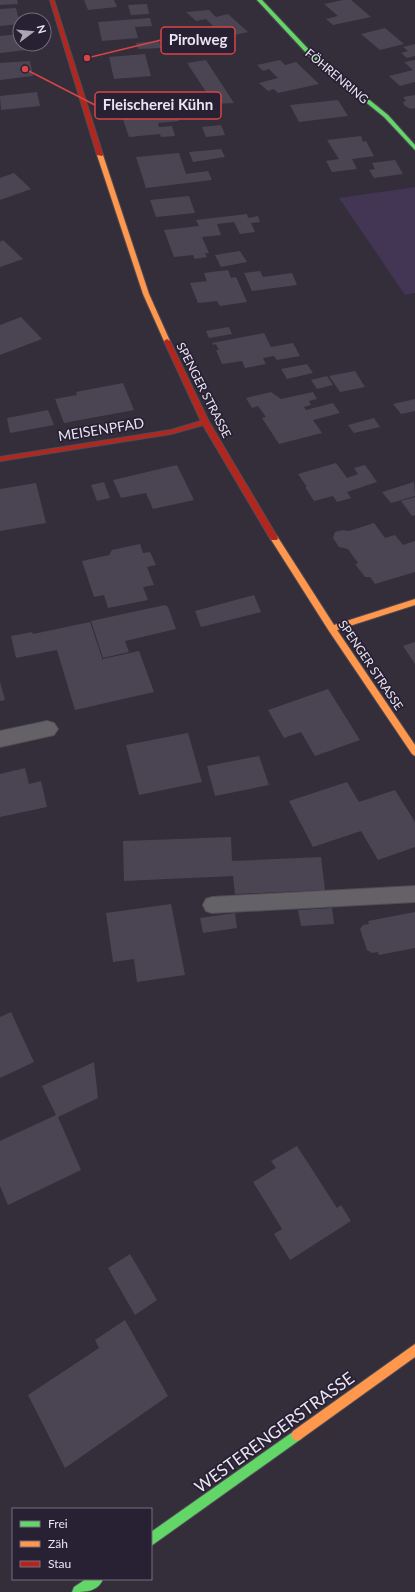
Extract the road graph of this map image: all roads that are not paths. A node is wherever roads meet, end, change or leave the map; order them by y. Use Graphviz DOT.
graph roads {
  1 [pos="52,0"];
  2 [pos="263,1"];
  3 [pos="415,148"];
  4 [pos="205,422"];
  5 [pos="0,459"];
  6 [pos="415,602"];
  7 [pos="332,629"];
  8 [pos="47,729"];
  9 [pos="0,739"];
  10 [pos="415,752"];
  11 [pos="415,894"];
  12 [pos="212,905"];
  13 [pos="415,1350"];
  14 [pos="152,1539"];
  15 [pos="97,1580"];
  16 [pos="80,1592"];
  1 -- 4 [label="street, SPENGER STRASSE"];
  2 -- 3 [label="street, FÖHRENRING"];
  4 -- 5 [label="street, MEISENPFAD"];
  4 -- 7 [label="street, SPENGER STRASSE"];
  6 -- 7 [label="street"];
  7 -- 10 [label="street, SPENGER STRASSE"];
  8 -- 9 [label="street"];
  11 -- 12 [label="lane"];
  13 -- 14 [label="street, WESTERENGERSTRASSE"];
  15 -- 16 [label="street"];
}
